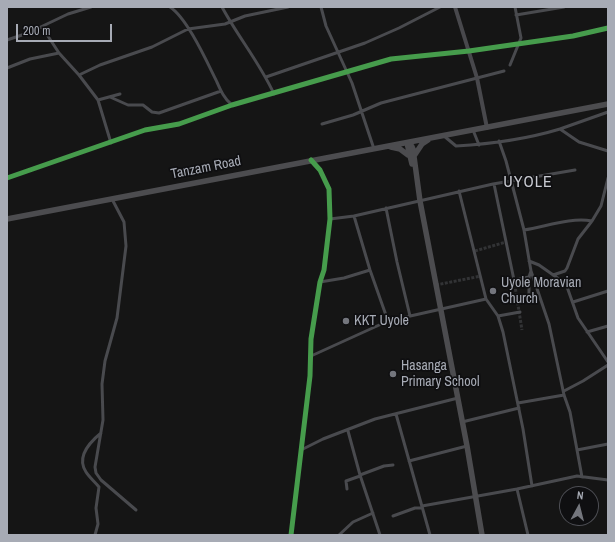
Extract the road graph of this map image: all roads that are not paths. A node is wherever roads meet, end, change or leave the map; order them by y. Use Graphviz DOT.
graph roads {
  1 [pos="91,7"];
  2 [pos="170,7"];
  3 [pos="222,7"];
  4 [pos="288,7"];
  5 [pos="321,7"];
  6 [pos="440,7"];
  7 [pos="454,7"];
  8 [pos="515,7"];
  9 [pos="564,7"];
  10 [pos="516,15"];
  11 [pos="231,22"];
  12 [pos="42,27"];
  13 [pos="608,28"];
  14 [pos="188,29"];
  15 [pos="7,40"];
  16 [pos="519,43"];
  17 [pos="469,51"];
  18 [pos="58,53"];
  19 [pos="339,53"];
  20 [pos="510,65"];
  21 [pos="7,68"];
  22 [pos="504,71"];
  23 [pos="347,73"];
  24 [pos="79,75"];
  25 [pos="266,77"];
  26 [pos="476,78"];
  27 [pos="221,91"];
  28 [pos="120,94"];
  29 [pos="274,94"];
  30 [pos="110,97"];
  31 [pos="98,100"];
  32 [pos="608,104"];
  33 [pos="232,105"];
  34 [pos="361,112"];
  35 [pos="608,112"];
  36 [pos="322,124"];
  37 [pos="487,128"];
  38 [pos="560,129"];
  39 [pos="473,130"];
  40 [pos="444,136"];
  41 [pos="430,139"];
  42 [pos="499,141"];
  43 [pos="409,142"];
  44 [pos="111,143"];
  45 [pos="480,145"];
  46 [pos="387,147"];
  47 [pos="374,149"];
  48 [pos="608,151"];
  49 [pos="412,158"];
  50 [pos="312,160"];
  51 [pos="575,170"];
  52 [pos="7,178"];
  53 [pos="608,178"];
  54 [pos="511,181"];
  55 [pos="494,184"];
  56 [pos="459,191"];
  57 [pos="111,198"];
  58 [pos="420,200"];
  59 [pos="602,201"];
  60 [pos="608,202"];
  61 [pos="386,208"];
  62 [pos="354,216"];
  63 [pos="7,219"];
  64 [pos="330,219"];
  65 [pos="592,221"];
  66 [pos="524,230"];
  67 [pos="529,261"];
  68 [pos="370,270"];
  69 [pos="531,271"];
  70 [pos="554,275"];
  71 [pos="529,277"];
  72 [pos="320,282"];
  73 [pos="608,292"];
  74 [pos="486,299"];
  75 [pos="529,299"];
  76 [pos="573,302"];
  77 [pos="440,308"];
  78 [pos="520,312"];
  79 [pos="410,316"];
  80 [pos="498,316"];
  81 [pos="388,321"];
  82 [pos="608,326"];
  83 [pos="587,332"];
  84 [pos="311,356"];
  85 [pos="606,356"];
  86 [pos="608,363"];
  87 [pos="564,393"];
  88 [pos="458,398"];
  89 [pos="518,403"];
  90 [pos="519,408"];
  91 [pos="396,414"];
  92 [pos="462,422"];
  93 [pos="348,431"];
  94 [pos="101,433"];
  95 [pos="608,444"];
  96 [pos="467,446"];
  97 [pos="301,450"];
  98 [pos="577,450"];
  99 [pos="409,461"];
  100 [pos="392,465"];
  101 [pos="360,476"];
  102 [pos="582,477"];
  103 [pos="608,480"];
  104 [pos="532,486"];
  105 [pos="347,489"];
  106 [pos="517,489"];
  107 [pos="475,496"];
  108 [pos="422,507"];
  109 [pos="136,510"];
  110 [pos="373,513"];
  111 [pos="393,516"];
  112 [pos="95,535"];
  113 [pos="291,535"];
  114 [pos="339,535"];
  115 [pos="380,535"];
  116 [pos="430,535"];
  117 [pos="482,535"];
  118 [pos="528,535"];
  1 -- 12 [label="street"];
  2 -- 14 [label="street"];
  3 -- 11 [label="street"];
  4 -- 11 [label="street"];
  5 -- 19 [label="street"];
  6 -- 19 [label="street"];
  7 -- 17 [label="street"];
  8 -- 10 [label="street"];
  9 -- 10 [label="street"];
  10 -- 16 [label="street"];
  11 -- 14 [label="street"];
  11 -- 25 [label="street"];
  12 -- 15 [label="street"];
  12 -- 18 [label="street"];
  13 -- 16 [label="street"];
  14 -- 24 [label="street"];
  14 -- 27 [label="street"];
  16 -- 17 [label="street"];
  16 -- 20 [label="street"];
  17 -- 23 [label="street"];
  17 -- 26 [label="street"];
  18 -- 21 [label="street"];
  18 -- 24 [label="street"];
  19 -- 23 [label="street"];
  19 -- 25 [label="street"];
  22 -- 26 [label="street"];
  23 -- 29 [label="street"];
  23 -- 34 [label="street"];
  24 -- 31 [label="street"];
  25 -- 29 [label="street"];
  26 -- 34 [label="street"];
  26 -- 37 [label="street"];
  27 -- 30 [label="street"];
  27 -- 33 [label="street"];
  28 -- 30 [label="street"];
  29 -- 33 [label="street"];
  30 -- 31 [label="street"];
  31 -- 44 [label="street"];
  32 -- 37 [label="highway, Tanzam Road"];
  33 -- 44 [label="street"];
  34 -- 36 [label="street"];
  34 -- 47 [label="street"];
  35 -- 38 [label="street"];
  37 -- 39 [label="highway, Tanzam Road"];
  38 -- 42 [label="street"];
  38 -- 48 [label="street"];
  39 -- 40 [label="highway, Tanzam Road"];
  39 -- 45 [label="street"];
  40 -- 41 [label="highway, Tanzam Road"];
  40 -- 45 [label="street"];
  41 -- 43 [label="highway, Tanzam Road"];
  41 -- 49 [label="highway"];
  42 -- 45 [label="street"];
  42 -- 54 [label="street"];
  43 -- 46 [label="highway, Tanzam Road"];
  43 -- 49 [label="highway"];
  44 -- 52 [label="street"];
  46 -- 47 [label="highway, Tanzam Road"];
  46 -- 49 [label="highway"];
  47 -- 50 [label="highway, Tanzam Road"];
  49 -- 58 [label="highway"];
  50 -- 57 [label="highway, Tanzam Road"];
  50 -- 64 [label="street"];
  51 -- 54 [label="street"];
  53 -- 59 [label="street"];
  54 -- 55 [label="street"];
  54 -- 66 [label="street"];
  55 -- 56 [label="street"];
  55 -- 71 [label="street"];
  56 -- 58 [label="street"];
  56 -- 74 [label="street"];
  57 -- 63 [label="highway, Tanzam Road"];
  57 -- 94 [label="street"];
  58 -- 61 [label="street"];
  58 -- 77 [label="highway"];
  59 -- 60 [label="street"];
  59 -- 65 [label="street"];
  61 -- 62 [label="street"];
  61 -- 79 [label="street"];
  62 -- 64 [label="street"];
  62 -- 68 [label="street"];
  64 -- 72 [label="street"];
  65 -- 66 [label="street"];
  65 -- 70 [label="street"];
  66 -- 67 [label="street"];
  67 -- 69 [label="street"];
  67 -- 70 [label="street"];
  68 -- 72 [label="street"];
  68 -- 81 [label="street"];
  69 -- 71 [label="street"];
  69 -- 87 [label="street"];
  70 -- 76 [label="street"];
  71 -- 75 [label="street"];
  72 -- 84 [label="street"];
  73 -- 76 [label="street"];
  74 -- 77 [label="street"];
  74 -- 80 [label="street"];
  76 -- 83 [label="street"];
  77 -- 79 [label="street"];
  77 -- 88 [label="highway"];
  78 -- 80 [label="street"];
  79 -- 81 [label="street"];
  80 -- 89 [label="street"];
  81 -- 84 [label="street"];
  82 -- 83 [label="street"];
  83 -- 85 [label="street"];
  84 -- 97 [label="street"];
  85 -- 86 [label="street"];
  86 -- 87 [label="street"];
  87 -- 89 [label="street"];
  87 -- 98 [label="street"];
  88 -- 91 [label="street"];
  88 -- 92 [label="highway"];
  89 -- 90 [label="street"];
  90 -- 92 [label="street"];
  90 -- 104 [label="street"];
  91 -- 93 [label="street"];
  91 -- 99 [label="street"];
  92 -- 96 [label="highway"];
  93 -- 97 [label="street"];
  93 -- 101 [label="street"];
  94 -- 109 [label="street"];
  94 -- 112 [label="street"];
  95 -- 98 [label="street"];
  96 -- 99 [label="street"];
  96 -- 107 [label="highway"];
  97 -- 113 [label="street"];
  98 -- 102 [label="street"];
  99 -- 108 [label="street"];
  100 -- 101 [label="street"];
  101 -- 105 [label="street"];
  101 -- 110 [label="street"];
  102 -- 103 [label="street"];
  102 -- 104 [label="street"];
  104 -- 106 [label="street"];
  106 -- 107 [label="street"];
  106 -- 118 [label="street"];
  107 -- 108 [label="street"];
  107 -- 117 [label="highway"];
  108 -- 111 [label="street"];
  108 -- 116 [label="street"];
  110 -- 114 [label="street"];
  110 -- 115 [label="street"];
}
